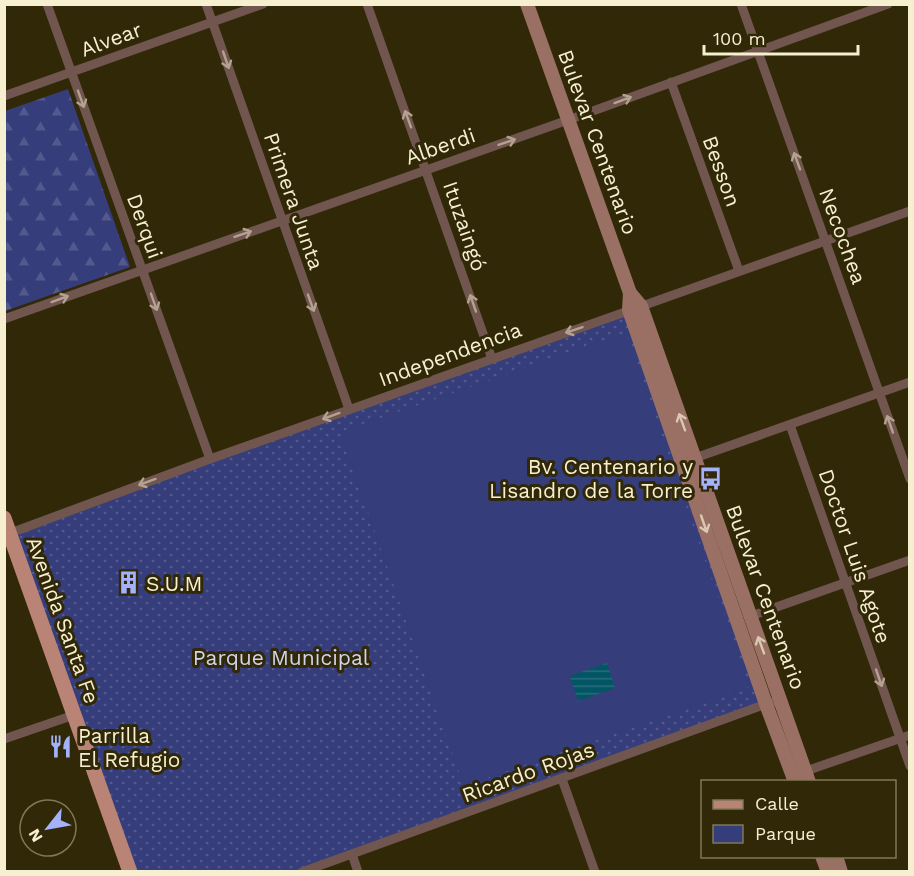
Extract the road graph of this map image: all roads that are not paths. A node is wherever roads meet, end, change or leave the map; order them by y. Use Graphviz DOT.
graph roads {
  1 [pos="47,4"];
  2 [pos="206,4"];
  3 [pos="263,4"];
  4 [pos="367,4"];
  5 [pos="527,4"];
  6 [pos="741,4"];
  7 [pos="888,4"];
  8 [pos="213,22"];
  9 [pos="757,52"];
  10 [pos="71,72"];
  11 [pos="672,82"];
  12 [pos="4,96"];
  13 [pos="568,120"];
  14 [pos="426,170"];
  15 [pos="909,211"];
  16 [pos="282,221"];
  17 [pos="826,241"];
  18 [pos="142,270"];
  19 [pos="739,271"];
  20 [pos="635,308"];
  21 [pos="4,319"];
  22 [pos="492,359"];
  23 [pos="909,382"];
  24 [pos="879,393"];
  25 [pos="350,410"];
  26 [pos="790,425"];
  27 [pos="695,458"];
  28 [pos="210,459"];
  29 [pos="909,479"];
  30 [pos="4,518"];
  31 [pos="7,535"];
  32 [pos="909,560"];
  33 [pos="845,582"];
  34 [pos="751,616"];
  35 [pos="781,700"];
  36 [pos="766,704"];
  37 [pos="74,715"];
  38 [pos="905,737"];
  39 [pos="4,739"];
  40 [pos="909,766"];
  41 [pos="807,776"];
  42 [pos="562,779"];
  43 [pos="794,780"];
  44 [pos="352,854"];
  45 [pos="130,872"];
  46 [pos="302,872"];
  47 [pos="358,872"];
  48 [pos="595,872"];
  1 -- 10 [label="street, Derqui"];
  2 -- 8 [label="street, Primera Junta"];
  3 -- 8 [label="street, Alvear"];
  14 -- 4 [label="street, Ituzaingó, one-way"];
  5 -- 13 [label="main road, Bulevar Centenario"];
  6 -- 9 [label="street, Necochea"];
  7 -- 9 [label="street, Alberdi"];
  8 -- 10 [label="street, Alvear"];
  8 -- 16 [label="street, Primera Junta, one-way"];
  9 -- 11 [label="street, Alberdi"];
  17 -- 9 [label="street, Necochea, one-way"];
  10 -- 12 [label="street, Alvear"];
  10 -- 18 [label="street, Derqui, one-way"];
  13 -- 11 [label="street, Alberdi, one-way"];
  11 -- 19 [label="street, Besson"];
  14 -- 13 [label="street, Alberdi, one-way"];
  13 -- 20 [label="main road, Bulevar Centenario"];
  14 -- 16 [label="street, Alberdi"];
  22 -- 14 [label="street, Ituzaingó, one-way"];
  15 -- 17 [label="street, Independencia"];
  18 -- 16 [label="street, Alberdi, one-way"];
  16 -- 25 [label="street, Primera Junta, one-way"];
  17 -- 19 [label="street, Independencia"];
  17 -- 24 [label="street, Necochea"];
  21 -- 18 [label="street, Alberdi, one-way"];
  18 -- 28 [label="street, Derqui, one-way"];
  19 -- 20 [label="street, Independencia"];
  20 -- 22 [label="street, Independencia, one-way"];
  27 -- 20 [label="main road, Bulevar Centenario, one-way"];
  20 -- 36 [label="main road, Bulevar Centenario, one-way"];
  22 -- 25 [label="street, Independencia"];
  23 -- 24 [label="street"];
  24 -- 26 [label="street"];
  29 -- 24 [label="street, Necochea, one-way"];
  25 -- 28 [label="street, Independencia, one-way"];
  26 -- 27 [label="street"];
  26 -- 33 [label="street, Doctor Luis Agote"];
  27 -- 34 [label="main road, Bulevar Centenario"];
  28 -- 31 [label="street, Independencia, one-way"];
  30 -- 31 [label="main road, Avenida Santa Fe"];
  31 -- 37 [label="main road, Avenida Santa Fe"];
  32 -- 33 [label="street"];
  33 -- 34 [label="street"];
  33 -- 38 [label="street, Doctor Luis Agote, one-way"];
  35 -- 34 [label="main road, Bulevar Centenario, one-way"];
  35 -- 36 [label="street, Ricardo Rojas"];
  35 -- 41 [label="main road, Bulevar Centenario"];
  36 -- 42 [label="street, Ricardo Rojas"];
  36 -- 43 [label="main road, Bulevar Centenario"];
  37 -- 39 [label="street"];
  37 -- 45 [label="main road, Avenida Santa Fe"];
  38 -- 40 [label="street, Doctor Luis Agote"];
  38 -- 41 [label="street"];
  42 -- 44 [label="street, Ricardo Rojas"];
  42 -- 48 [label="street"];
  44 -- 46 [label="street, Ricardo Rojas"];
  44 -- 47 [label="street"];
}
